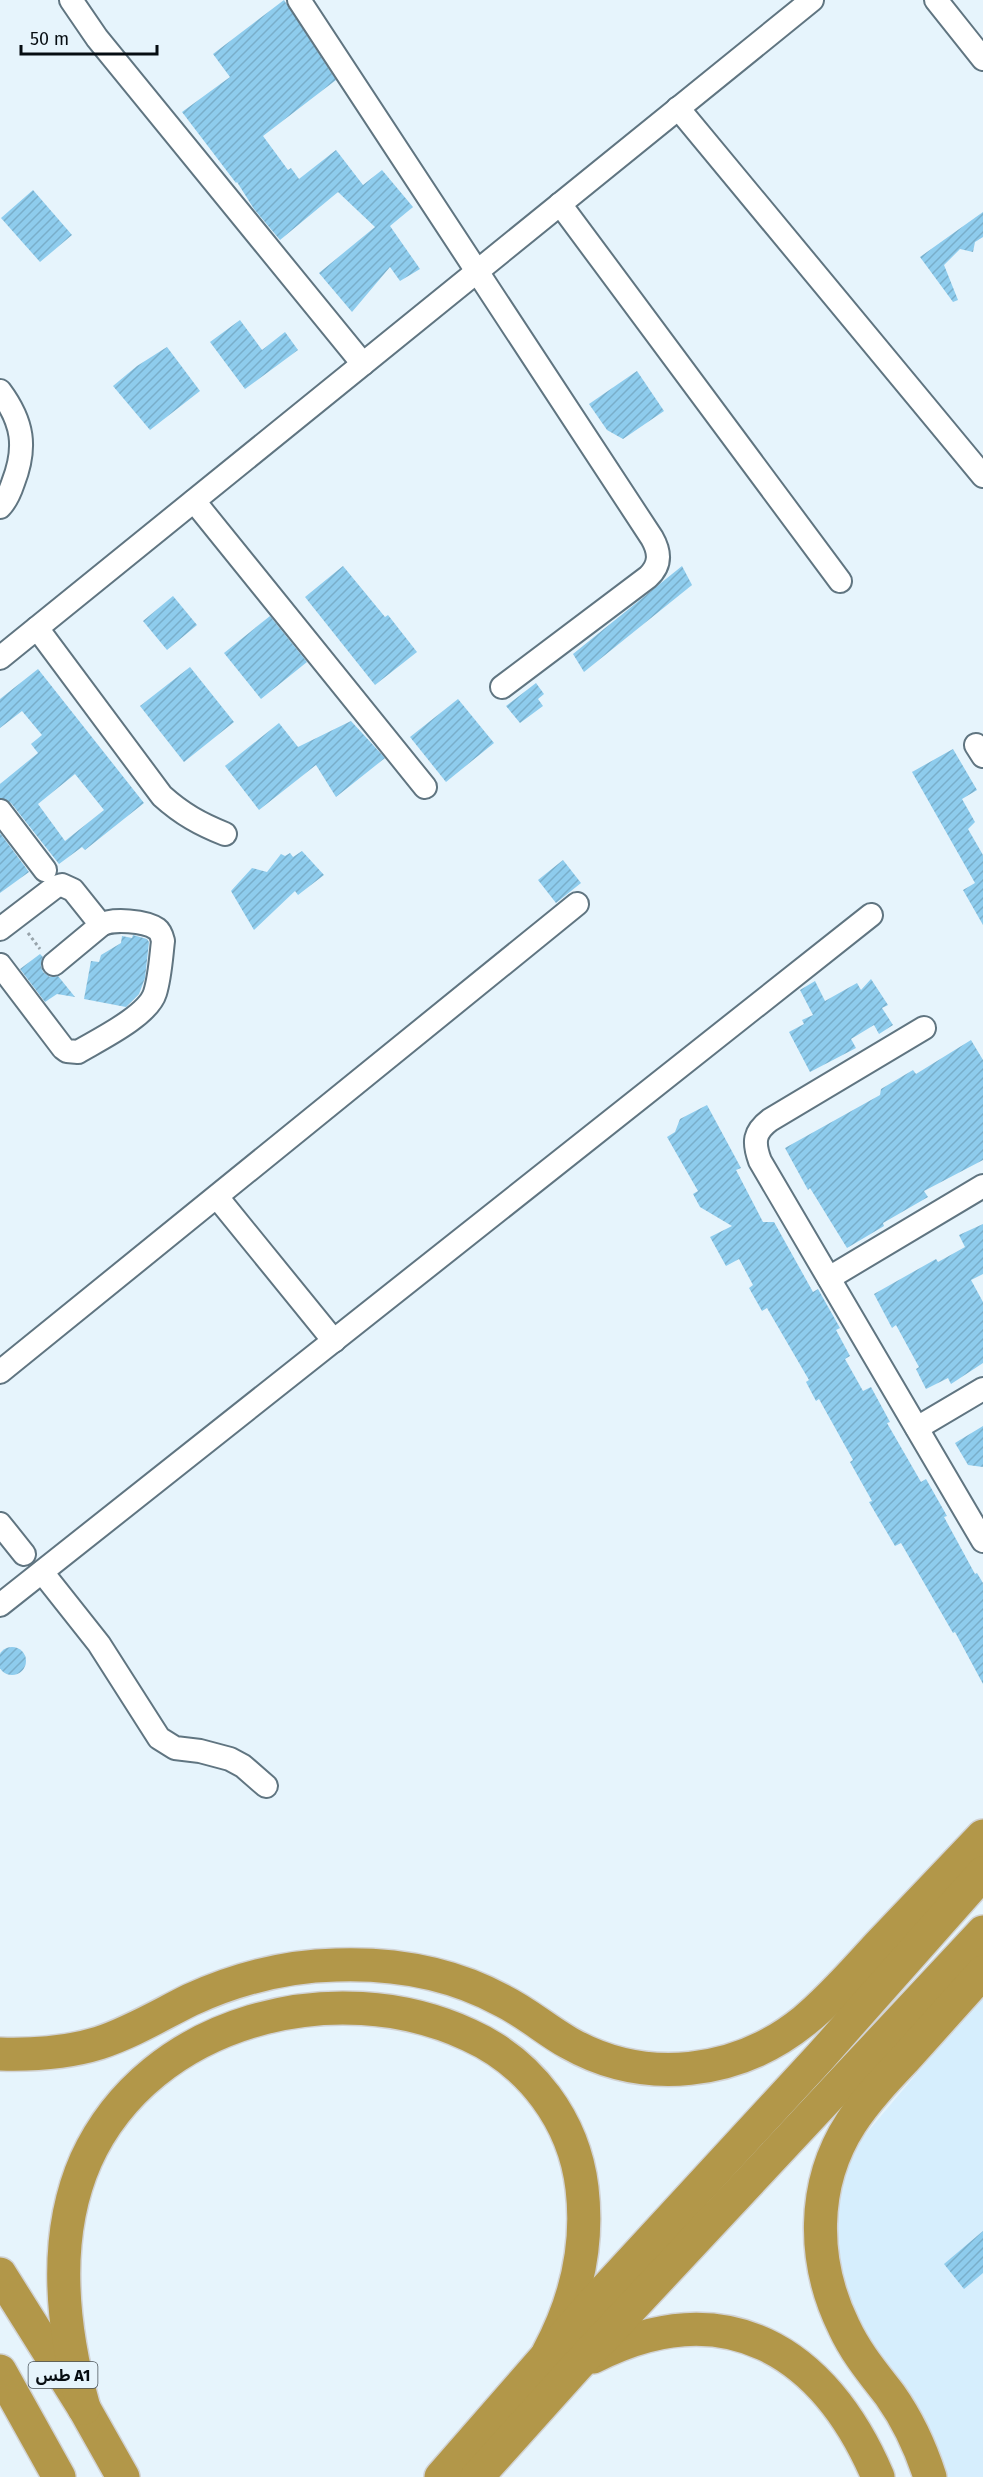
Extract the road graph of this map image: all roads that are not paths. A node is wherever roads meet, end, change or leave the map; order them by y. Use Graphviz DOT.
graph roads {
  1 [pos="71,0"];
  2 [pos="299,0"];
  3 [pos="812,0"];
  4 [pos="936,0"];
  5 [pos="983,60"];
  6 [pos="678,108"];
  7 [pos="560,204"];
  8 [pos="477,271"];
  9 [pos="363,364"];
  10 [pos="0,391"];
  11 [pos="983,476"];
  12 [pos="194,501"];
  13 [pos="0,507"];
  14 [pos="840,581"];
  15 [pos="37,628"];
  16 [pos="4,646"];
  17 [pos="502,687"];
  18 [pos="424,787"];
  19 [pos="0,811"];
  20 [pos="225,834"];
  21 [pos="45,870"];
  22 [pos="577,904"];
  23 [pos="871,915"];
  24 [pos="8,923"];
  25 [pos="101,925"];
  26 [pos="54,964"];
  27 [pos="0,965"];
  28 [pos="924,1028"];
  29 [pos="983,1186"];
  30 [pos="217,1197"];
  31 [pos="829,1278"];
  32 [pos="334,1341"];
  33 [pos="0,1372"];
  34 [pos="983,1389"];
  35 [pos="917,1428"];
  36 [pos="0,1524"];
  37 [pos="983,1541"];
  38 [pos="24,1554"];
  39 [pos="42,1572"];
  40 [pos="0,1605"];
  41 [pos="266,1786"];
  42 [pos="983,1836"];
  43 [pos="983,1873"];
  44 [pos="983,1932"];
  45 [pos="983,1972"];
  46 [pos="0,2054"];
  47 [pos="0,2274"];
  48 [pos="562,2360"];
  49 [pos="0,2371"];
  50 [pos="84,2408"];
  51 [pos="59,2477"];
  52 [pos="123,2477"];
  53 [pos="441,2477"];
  54 [pos="477,2477"];
  55 [pos="878,2477"];
  56 [pos="930,2477"];
  1 -- 9 [label="street"];
  2 -- 8 [label="street"];
  3 -- 6 [label="street"];
  4 -- 5 [label="street"];
  6 -- 7 [label="street"];
  6 -- 11 [label="street"];
  7 -- 8 [label="street"];
  7 -- 14 [label="street"];
  8 -- 9 [label="street"];
  8 -- 17 [label="street"];
  9 -- 12 [label="street"];
  10 -- 13 [label="street"];
  12 -- 15 [label="street"];
  12 -- 18 [label="street"];
  15 -- 16 [label="street"];
  15 -- 20 [label="street"];
  19 -- 21 [label="street"];
  22 -- 30 [label="street"];
  23 -- 32 [label="street"];
  24 -- 25 [label="street"];
  25 -- 26 [label="street"];
  25 -- 27 [label="street"];
  28 -- 31 [label="street"];
  29 -- 31 [label="street"];
  30 -- 32 [label="street"];
  30 -- 33 [label="street"];
  31 -- 35 [label="street"];
  32 -- 39 [label="street"];
  34 -- 35 [label="street"];
  35 -- 37 [label="street"];
  36 -- 38 [label="street"];
  39 -- 40 [label="street"];
  39 -- 41 [label="street"];
  42 -- 46 [label="highway"];
  43 -- 48 [label="highway"];
  44 -- 48 [label="highway"];
  45 -- 56 [label="highway"];
  47 -- 50 [label="highway, طس A1"];
  48 -- 50 [label="highway"];
  48 -- 53 [label="highway"];
  48 -- 54 [label="highway"];
  48 -- 55 [label="highway"];
  49 -- 51 [label="highway, طس A1"];
  50 -- 52 [label="highway, طس A1"];
}
